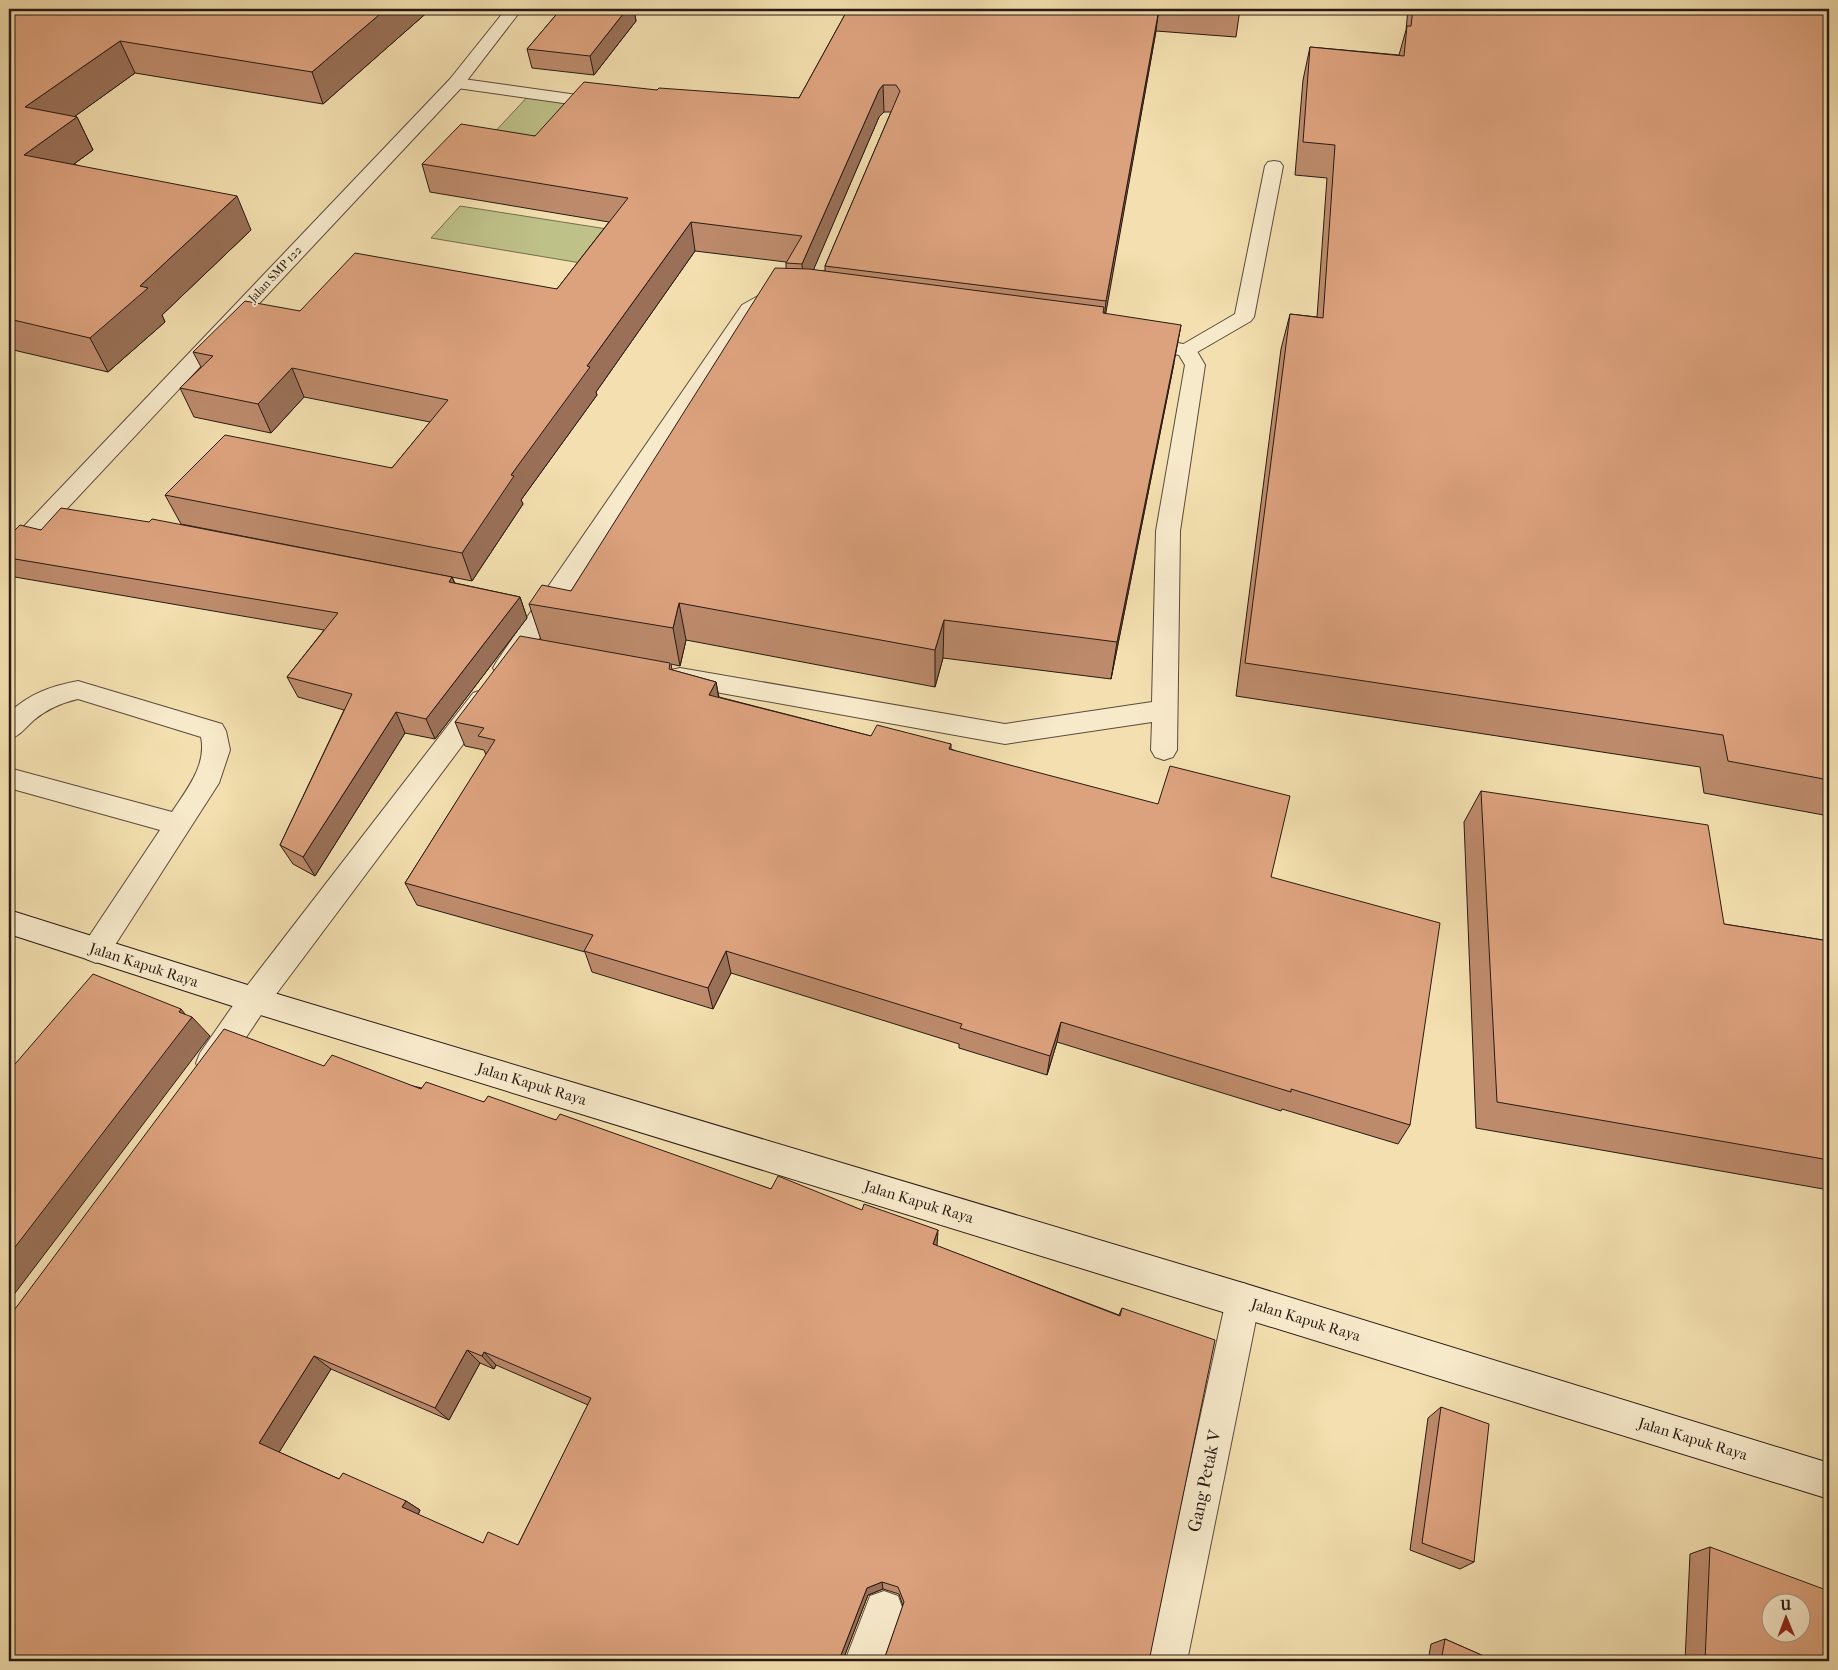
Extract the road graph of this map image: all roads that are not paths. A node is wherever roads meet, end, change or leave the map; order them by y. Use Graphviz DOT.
graph roads {
  1 [pos="514,9"];
  2 [pos="456,83"];
  3 [pos="620,105"];
  4 [pos="1274,166"];
  5 [pos="802,299"];
  6 [pos="1124,340"];
  7 [pos="1187,350"];
  8 [pos="54,508"];
  9 [pos="78,512"];
  10 [pos="9,556"];
  11 [pos="656,673"];
  12 [pos="1165,710"];
  13 [pos="9,729"];
  14 [pos="1164,750"];
  15 [pos="9,778"];
  16 [pos="178,824"];
  17 [pos="9,922"];
  18 [pos="96,950"];
  19 [pos="254,1000"];
  20 [pos="194,1085"];
  21 [pos="1242,1300"];
  22 [pos="1829,1481"];
  23 [pos="884,1610"];
  24 [pos="866,1661"];
  25 [pos="1167,1661"];
  1 -- 2 [label="street, Jalan SMP 122"];
  2 -- 3 [label="street"];
  2 -- 8 [label="street, Jalan SMP 122"];
  4 -- 7 [label="street"];
  5 -- 19 [label="street"];
  6 -- 7 [label="street"];
  7 -- 12 [label="street"];
  8 -- 9 [label="street"];
  8 -- 10 [label="street, Jalan SMP 122"];
  11 -- 12 [label="street"];
  12 -- 14 [label="street"];
  13 -- 16 [label="street"];
  15 -- 16 [label="street"];
  16 -- 18 [label="street"];
  17 -- 18 [label="street, Jalan Kapuk Raya"];
  18 -- 19 [label="street, Jalan Kapuk Raya"];
  19 -- 20 [label="street"];
  19 -- 21 [label="street, Jalan Kapuk Raya"];
  21 -- 22 [label="street, Jalan Kapuk Raya"];
  21 -- 25 [label="street, Gang Petak V"];
  23 -- 24 [label="street"];
}
